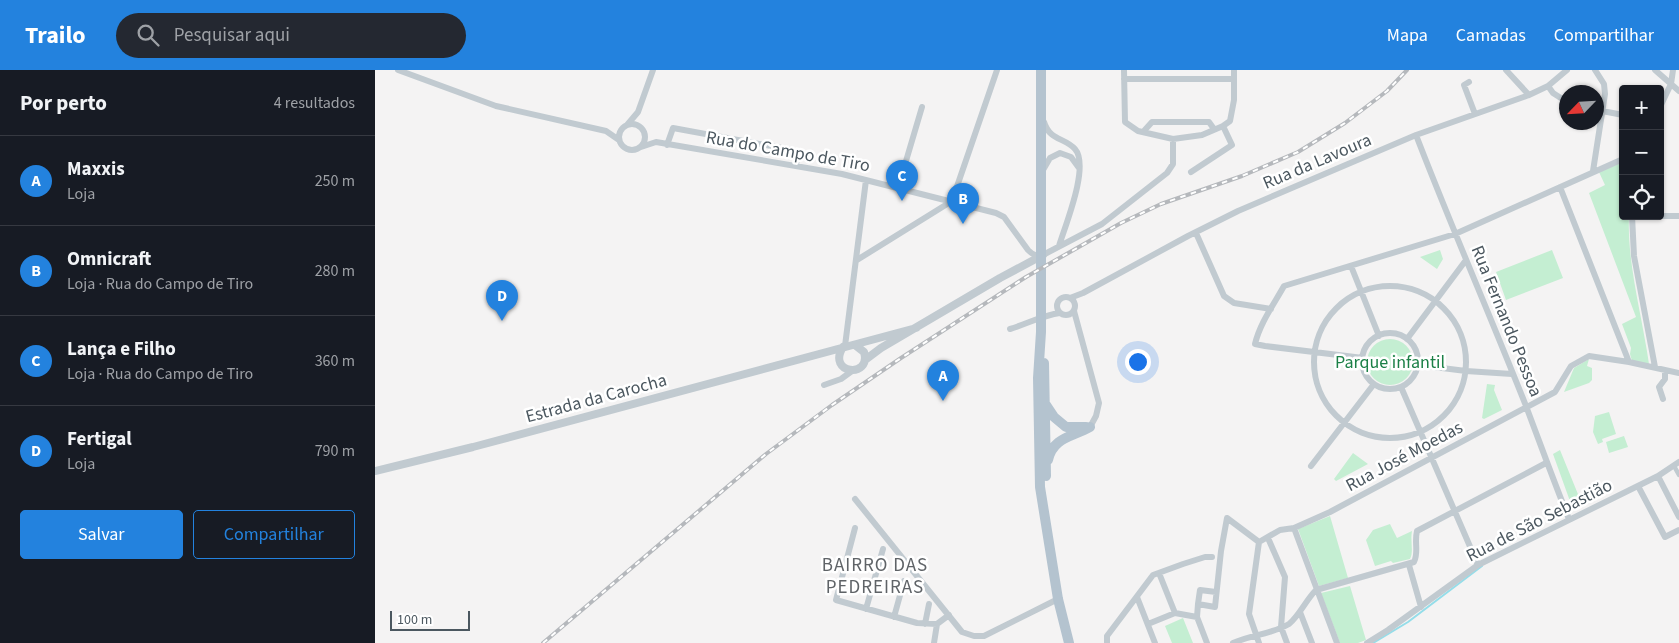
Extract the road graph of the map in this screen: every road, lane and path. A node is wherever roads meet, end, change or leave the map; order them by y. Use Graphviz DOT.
graph roads {
  1 [pos="398,70"];
  2 [pos="653,70"];
  3 [pos="997,70"];
  4 [pos="1041,70"];
  5 [pos="1124,70"];
  6 [pos="1234,70"];
  7 [pos="1506,70"];
  8 [pos="1567,70"];
  9 [pos="1595,70"];
  10 [pos="1655,70"];
  11 [pos="1673,70"];
  12 [pos="410,72"];
  13 [pos="1124,79"];
  14 [pos="1234,79"];
  15 [pos="1469,82"];
  16 [pos="1671,84"];
  17 [pos="1548,86"];
  18 [pos="1679,92"];
  19 [pos="1529,95"];
  20 [pos="1559,97"];
  21 [pos="1604,97"];
  22 [pos="1664,99"];
  23 [pos="922,107"];
  24 [pos="638,112"];
  25 [pos="1604,112"];
  26 [pos="1041,114"];
  27 [pos="1475,114"];
  28 [pos="1619,114"];
  29 [pos="625,126"];
  30 [pos="1223,126"];
  31 [pos="1213,129"];
  32 [pos="1598,130"];
  33 [pos="606,131"];
  34 [pos="643,131"];
  35 [pos="1143,132"];
  36 [pos="1416,134"];
  37 [pos="1173,139"];
  38 [pos="619,140"];
  39 [pos="656,142"];
  40 [pos="667,145"];
  41 [pos="641,147"];
  42 [pos="1619,161"];
  43 [pos="796,166"];
  44 [pos="1079,169"];
  45 [pos="1593,171"];
  46 [pos="1191,172"];
  47 [pos="1041,175"];
  48 [pos="866,180"];
  49 [pos="1560,187"];
  50 [pos="898,188"];
  51 [pos="952,202"];
  52 [pos="1664,216"];
  53 [pos="1679,216"];
  54 [pos="1632,220"];
  55 [pos="1196,233"];
  56 [pos="1455,234"];
  57 [pos="1059,246"];
  58 [pos="1043,255"];
  59 [pos="857,260"];
  60 [pos="1466,260"];
  61 [pos="1351,266"];
  62 [pos="1362,291"];
  63 [pos="1083,293"];
  64 [pos="1070,298"];
  65 [pos="1436,301"];
  66 [pos="1075,303"];
  67 [pos="1057,306"];
  68 [pos="1271,309"];
  69 [pos="1067,313"];
  70 [pos="1050,314"];
  71 [pos="916,328"];
  72 [pos="1009,329"];
  73 [pos="1379,336"];
  74 [pos="879,338"];
  75 [pos="1407,339"];
  76 [pos="851,346"];
  77 [pos="881,348"];
  78 [pos="1315,352"];
  79 [pos="824,354"];
  80 [pos="1363,358"];
  81 [pos="865,360"];
  82 [pos="1629,362"];
  83 [pos="841,364"];
  84 [pos="1418,365"];
  85 [pos="1655,367"];
  86 [pos="853,371"];
  87 [pos="1466,371"];
  88 [pos="1665,371"];
  89 [pos="1512,374"];
  90 [pos="1679,374"];
  91 [pos="832,381"];
  92 [pos="1374,384"];
  93 [pos="824,385"];
  94 [pos="1401,387"];
  95 [pos="1663,399"];
  96 [pos="1526,407"];
  97 [pos="1042,408"];
  98 [pos="1345,423"];
  99 [pos="1090,426"];
  100 [pos="1066,432"];
  101 [pos="1420,432"];
  102 [pos="1043,434"];
  103 [pos="1431,457"];
  104 [pos="1546,463"];
  105 [pos="1677,464"];
  106 [pos="1311,466"];
  107 [pos="375,471"];
  108 [pos="1046,471"];
  109 [pos="1679,475"];
  110 [pos="1658,476"];
  111 [pos="1639,486"];
  112 [pos="855,499"];
  113 [pos="1453,511"];
  114 [pos="1679,517"];
  115 [pos="1569,519"];
  116 [pos="855,528"];
  117 [pos="1294,528"];
  118 [pos="1679,530"];
  119 [pos="1047,533"];
  120 [pos="1268,538"];
  121 [pos="1259,542"];
  122 [pos="883,549"];
  123 [pos="1221,551"];
  124 [pos="1212,557"];
  125 [pos="1220,565"];
  126 [pos="1409,565"];
  127 [pos="1478,565"];
  128 [pos="1159,573"];
  129 [pos="904,581"];
  130 [pos="1316,590"];
  131 [pos="1216,592"];
  132 [pos="1137,597"];
  133 [pos="1058,599"];
  134 [pos="929,604"];
  135 [pos="1198,604"];
  136 [pos="1421,607"];
  137 [pos="866,609"];
  138 [pos="1300,612"];
  139 [pos="1175,613"];
  140 [pos="949,615"];
  141 [pos="894,617"];
  142 [pos="1197,617"];
  143 [pos="925,624"];
  144 [pos="937,624"];
  145 [pos="1148,624"];
  146 [pos="1281,627"];
  147 [pos="1257,640"];
  148 [pos="1153,642"];
  149 [pos="934,643"];
  150 [pos="1069,643"];
  151 [pos="1107,643"];
  152 [pos="1207,643"];
  153 [pos="1233,643"];
  154 [pos="1287,643"];
  155 [pos="1312,643"];
  156 [pos="1337,643"];
  157 [pos="1367,643"];
  1 -- 12 [label="street"];
  2 -- 24 [label="street"];
  3 -- 51 [label="street"];
  4 -- 26 [label="main road"];
  5 -- 13 [label="street"];
  6 -- 14 [label="street"];
  7 -- 19 [label="street"];
  8 -- 17 [label="street, Rua da Lavoura"];
  9 -- 21 [label="street"];
  10 -- 16 [label="street"];
  11 -- 16 [label="street"];
  12 -- 33 [label="street"];
  13 -- 14 [label="street"];
  13 -- 35 [label="street"];
  14 -- 30 [label="street"];
  15 -- 27 [label="street"];
  16 -- 18 [label="street"];
  16 -- 22 [label="street"];
  17 -- 19 [label="street, Rua da Lavoura"];
  17 -- 20 [label="street"];
  19 -- 27 [label="street, Rua da Lavoura"];
  23 -- 50 [label="street"];
  24 -- 29 [label="street"];
  24 -- 34 [label="street"];
  25 -- 28 [label="street"];
  26 -- 44 [label="street"];
  26 -- 47 [label="main road"];
  27 -- 36 [label="street, Rua da Lavoura"];
  29 -- 33 [label="street"];
  29 -- 34 [label="street"];
  29 -- 38 [label="street"];
  30 -- 31 [label="street"];
  30 -- 46 [label="street"];
  31 -- 35 [label="street"];
  31 -- 37 [label="street"];
  32 -- 45 [label="street"];
  33 -- 38 [label="street"];
  34 -- 39 [label="street"];
  34 -- 41 [label="street"];
  35 -- 37 [label="street"];
  36 -- 55 [label="street, Rua da Lavoura"];
  36 -- 56 [label="street, Rua Fernando Pessoa"];
  37 -- 57 [label="street"];
  38 -- 41 [label="street"];
  39 -- 40 [label="street, Rua do Campo de Tiro"];
  39 -- 41 [label="street"];
  40 -- 43 [label="street, Rua do Campo de Tiro"];
  40 -- 43 [label="street"];
  42 -- 45 [label="street"];
  43 -- 48 [label="street, Rua do Campo de Tiro"];
  44 -- 47 [label="street"];
  44 -- 57 [label="street"];
  45 -- 49 [label="street"];
  47 -- 97 [label="main road"];
  48 -- 50 [label="street, Rua do Campo de Tiro"];
  48 -- 59 [label="street"];
  49 -- 56 [label="street"];
  49 -- 82 [label="street"];
  50 -- 51 [label="street, Rua do Campo de Tiro"];
  51 -- 58 [label="street, Rua do Campo de Tiro"];
  51 -- 59 [label="street"];
  52 -- 53 [label="street"];
  54 -- 85 [label="street"];
  55 -- 63 [label="street, Rua da Lavoura"];
  55 -- 68 [label="street"];
  56 -- 60 [label="street, Rua Fernando Pessoa"];
  56 -- 61 [label="street"];
  57 -- 58 [label="street"];
  58 -- 71 [label="street"];
  59 -- 76 [label="street"];
  60 -- 65 [label="street"];
  60 -- 89 [label="street, Rua Fernando Pessoa"];
  61 -- 62 [label="street"];
  61 -- 68 [label="street"];
  62 -- 65 [label="street"];
  62 -- 73 [label="street"];
  62 -- 78 [label="street"];
  63 -- 64 [label="street, Rua da Lavoura"];
  63 -- 66 [label="street"];
  64 -- 66 [label="street"];
  64 -- 67 [label="street, Rua da Lavoura"];
  65 -- 75 [label="street"];
  65 -- 87 [label="street"];
  66 -- 69 [label="street"];
  67 -- 69 [label="street"];
  67 -- 70 [label="street"];
  68 -- 78 [label="street"];
  69 -- 70 [label="street"];
  69 -- 99 [label="street"];
  70 -- 72 [label="street"];
  71 -- 74 [label="street, Estrada da Carocha"];
  71 -- 77 [label="street"];
  73 -- 75 [label="street"];
  73 -- 80 [label="street"];
  74 -- 76 [label="street, Estrada da Carocha"];
  74 -- 77 [label="street"];
  75 -- 84 [label="street"];
  76 -- 77 [label="street"];
  76 -- 79 [label="street, Estrada da Carocha"];
  76 -- 81 [label="street"];
  76 -- 83 [label="street"];
  77 -- 81 [label="street"];
  78 -- 80 [label="street"];
  78 -- 98 [label="street"];
  79 -- 83 [label="street"];
  79 -- 107 [label="street, Estrada da Carocha"];
  80 -- 92 [label="street"];
  81 -- 86 [label="street"];
  82 -- 85 [label="street, Rua José Moedas"];
  82 -- 96 [label="street, Rua José Moedas"];
  83 -- 86 [label="street"];
  83 -- 91 [label="street"];
  84 -- 87 [label="street"];
  84 -- 94 [label="street"];
  85 -- 88 [label="street, Rua José Moedas"];
  86 -- 91 [label="street"];
  87 -- 89 [label="street"];
  87 -- 101 [label="street"];
  88 -- 90 [label="street, Rua José Moedas"];
  88 -- 95 [label="street"];
  89 -- 96 [label="street, Rua Fernando Pessoa"];
  91 -- 93 [label="street"];
  92 -- 94 [label="street"];
  92 -- 98 [label="street"];
  94 -- 101 [label="street"];
  96 -- 103 [label="street, Rua José Moedas"];
  96 -- 104 [label="street, Rua Fernando Pessoa"];
  97 -- 100 [label="main road"];
  97 -- 102 [label="main road"];
  98 -- 101 [label="street"];
  98 -- 106 [label="street"];
  99 -- 100 [label="main road"];
  100 -- 102 [label="main road"];
  100 -- 108 [label="main road"];
  101 -- 103 [label="street"];
  102 -- 108 [label="main road"];
  102 -- 119 [label="main road"];
  103 -- 113 [label="street"];
  103 -- 117 [label="street, Rua José Moedas"];
  104 -- 113 [label="street"];
  104 -- 115 [label="street, Rua Fernando Pessoa"];
  105 -- 109 [label="street"];
  105 -- 110 [label="street, Rua de São Sebastião"];
  108 -- 119 [label="main road"];
  110 -- 111 [label="street, Rua de São Sebastião"];
  110 -- 114 [label="street"];
  111 -- 115 [label="street, Rua de São Sebastião"];
  111 -- 118 [label="street"];
  112 -- 140 [label="street"];
  113 -- 126 [label="street"];
  113 -- 127 [label="street"];
  115 -- 127 [label="street, Rua de São Sebastião"];
  116 -- 137 [label="street"];
  117 -- 120 [label="street, Rua José Moedas"];
  117 -- 130 [label="street"];
  119 -- 133 [label="main road"];
  120 -- 121 [label="street, Rua José Moedas"];
  120 -- 146 [label="street"];
  121 -- 123 [label="street"];
  121 -- 147 [label="street"];
  122 -- 137 [label="street"];
  123 -- 124 [label="street"];
  123 -- 125 [label="street"];
  124 -- 125 [label="street"];
  124 -- 128 [label="street"];
  125 -- 131 [label="street"];
  126 -- 130 [label="street"];
  126 -- 136 [label="street"];
  127 -- 136 [label="street, Rua de São Sebastião"];
  128 -- 132 [label="street"];
  128 -- 139 [label="street"];
  129 -- 141 [label="street"];
  130 -- 138 [label="street"];
  130 -- 156 [label="street"];
  131 -- 135 [label="street"];
  131 -- 135 [label="street"];
  132 -- 145 [label="street"];
  132 -- 151 [label="street"];
  133 -- 140 [label="street"];
  133 -- 150 [label="main road"];
  134 -- 143 [label="street"];
  135 -- 142 [label="street"];
  136 -- 157 [label="street, Rua de São Sebastião"];
  137 -- 141 [label="street"];
  138 -- 146 [label="street"];
  138 -- 155 [label="street"];
  139 -- 142 [label="street"];
  139 -- 145 [label="street"];
  140 -- 144 [label="street"];
  141 -- 143 [label="street"];
  142 -- 152 [label="street"];
  143 -- 144 [label="street"];
  144 -- 149 [label="street"];
  145 -- 148 [label="street"];
  146 -- 147 [label="street"];
  146 -- 154 [label="street"];
  147 -- 153 [label="street"];
}
